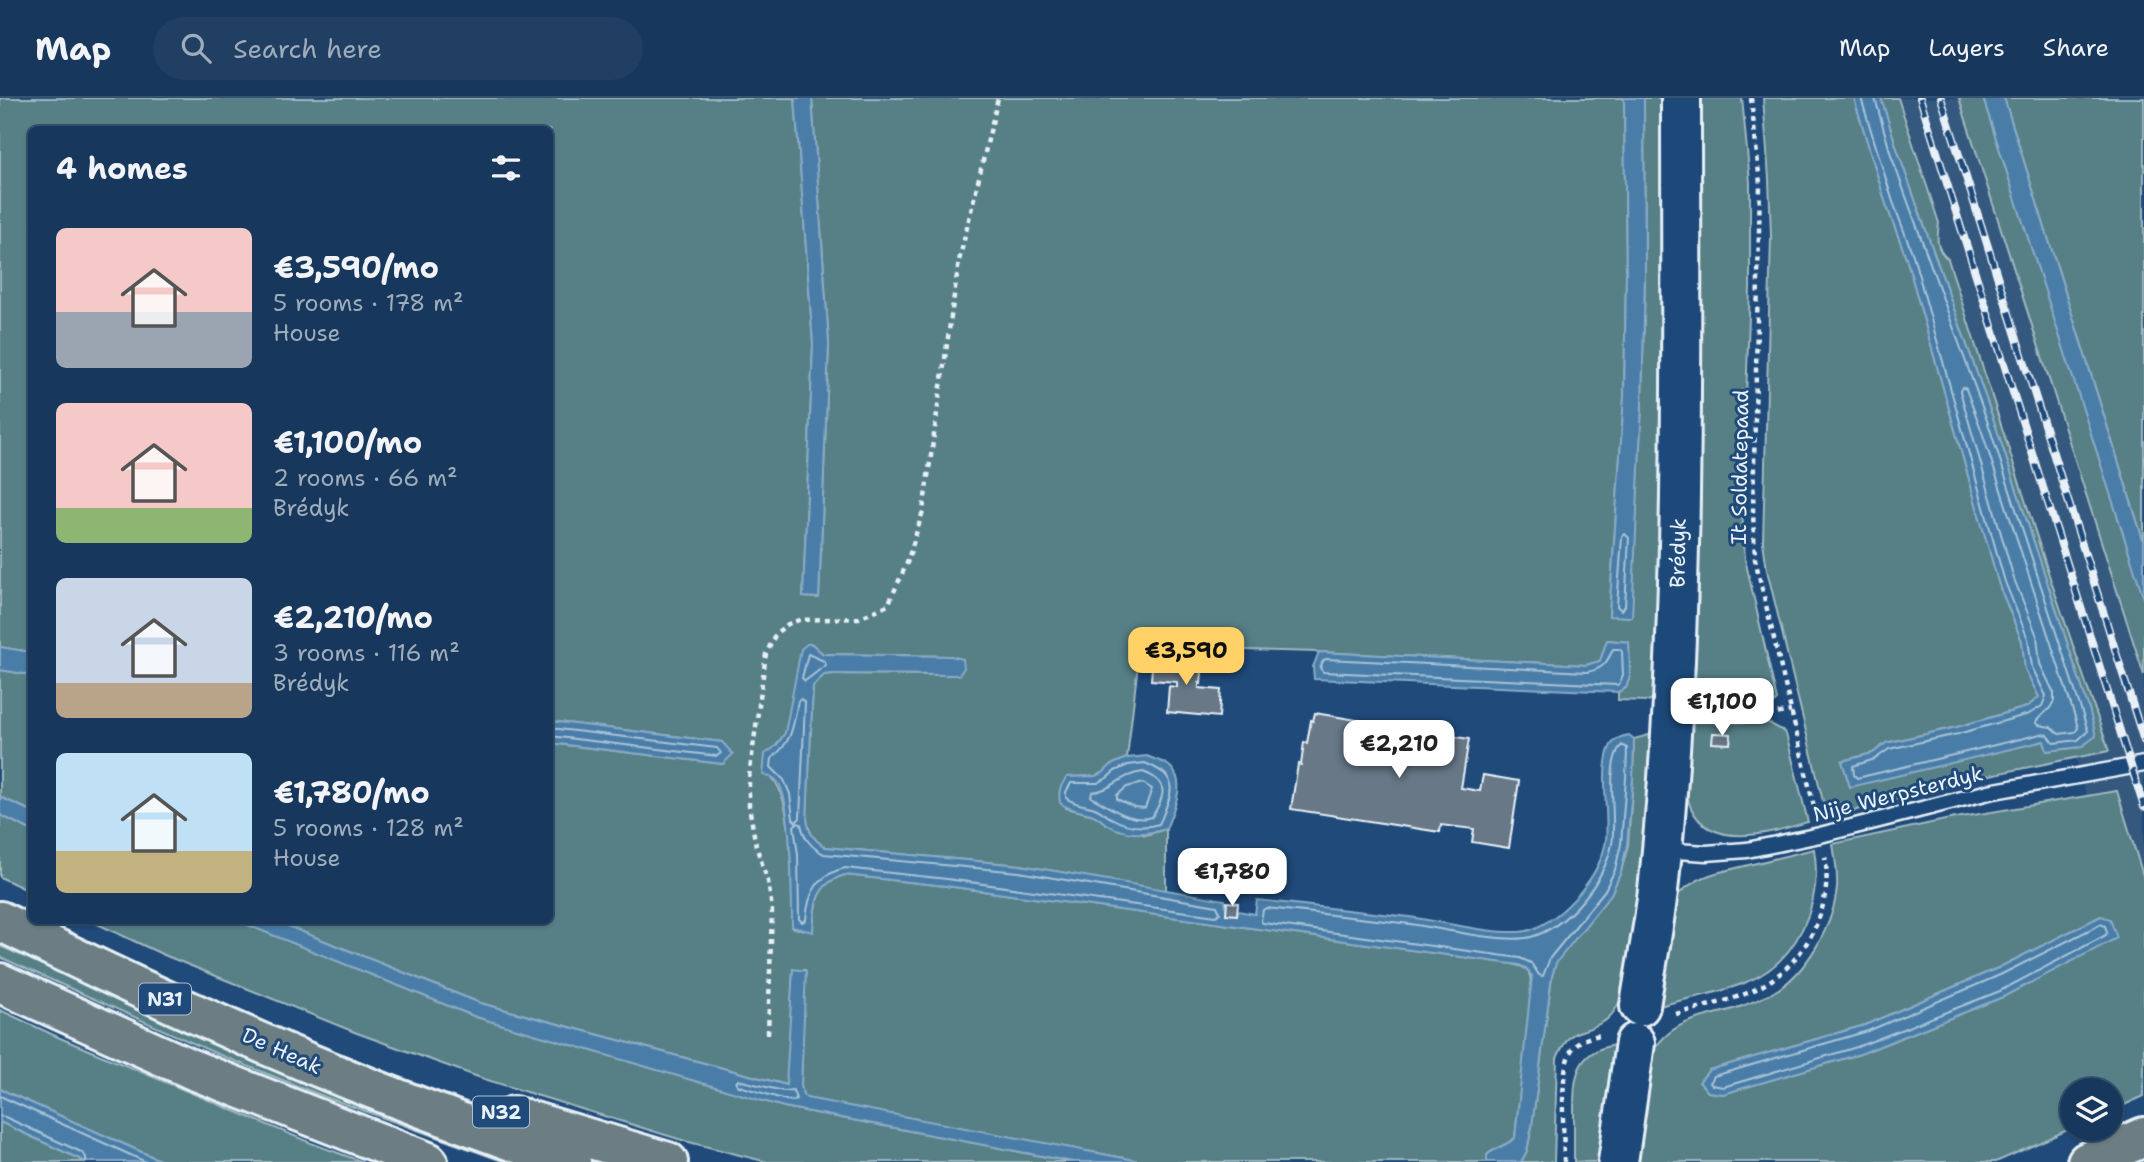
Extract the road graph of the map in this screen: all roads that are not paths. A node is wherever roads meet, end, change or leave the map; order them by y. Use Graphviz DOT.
graph roads {
  1 [pos="1681,98"];
  2 [pos="2144,764"];
  3 [pos="1662,850"];
  4 [pos="0,921"];
  5 [pos="0,984"];
  6 [pos="332,1073"];
  7 [pos="2144,1137"];
  8 [pos="428,1162"];
  9 [pos="571,1162"];
  10 [pos="668,1162"];
  11 [pos="1618,1162"];
  12 [pos="2087,1162"];
  1 -- 3 [label="street, Brédyk"];
  2 -- 3 [label="lane, Nije Werpsterdyk"];
  3 -- 11 [label="street, Brédyk"];
  4 -- 6 [label="highway, De Heak / N31"];
  5 -- 8 [label="highway, N31"];
  6 -- 9 [label="highway, De Heak / N31"];
  6 -- 10 [label="highway, N32"];
  7 -- 12 [label="highway"];
}
